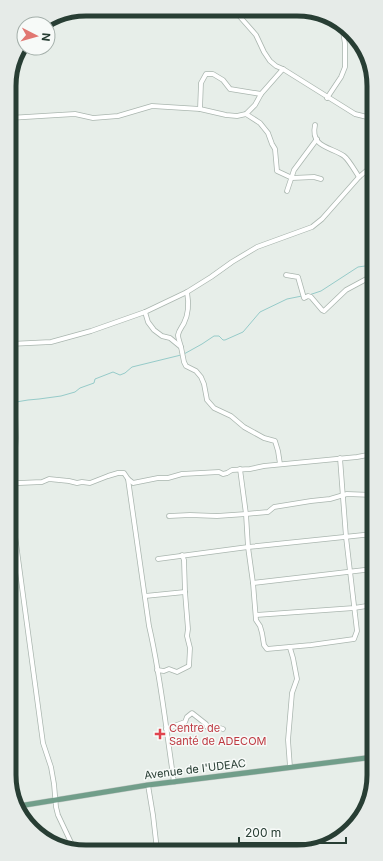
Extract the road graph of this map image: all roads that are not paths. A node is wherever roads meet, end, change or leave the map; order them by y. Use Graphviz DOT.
graph roads {
  1 [pos="240,16"];
  2 [pos="343,33"];
  3 [pos="283,69"];
  4 [pos="261,94"];
  5 [pos="327,98"];
  6 [pos="200,109"];
  7 [pos="246,114"];
  8 [pos="16,117"];
  9 [pos="367,117"];
  10 [pos="315,125"];
  11 [pos="317,139"];
  12 [pos="367,170"];
  13 [pos="359,177"];
  14 [pos="292,178"];
  15 [pos="321,179"];
  16 [pos="287,191"];
  17 [pos="286,275"];
  18 [pos="367,279"];
  19 [pos="187,292"];
  20 [pos="145,312"];
  21 [pos="16,344"];
  22 [pos="181,347"];
  23 [pos="367,455"];
  24 [pos="340,458"];
  25 [pos="280,464"];
  26 [pos="240,469"];
  27 [pos="128,479"];
  28 [pos="16,482"];
  29 [pos="367,495"];
  30 [pos="342,496"];
  31 [pos="246,514"];
  32 [pos="169,516"];
  33 [pos="367,535"];
  34 [pos="346,537"];
  35 [pos="16,542"];
  36 [pos="248,547"];
  37 [pos="182,555"];
  38 [pos="158,559"];
  39 [pos="367,570"];
  40 [pos="350,572"];
  41 [pos="253,583"];
  42 [pos="185,592"];
  43 [pos="145,596"];
  44 [pos="367,606"];
  45 [pos="354,608"];
  46 [pos="256,615"];
  47 [pos="290,648"];
  48 [pos="158,670"];
  49 [pos="166,729"];
  50 [pos="223,729"];
  51 [pos="367,758"];
  52 [pos="290,767"];
  53 [pos="174,782"];
  54 [pos="148,785"];
  55 [pos="55,800"];
  56 [pos="23,805"];
  57 [pos="72,844"];
  58 [pos="156,845"];
  1 -- 3 [label="street"];
  2 -- 5 [label="street"];
  3 -- 4 [label="street"];
  3 -- 5 [label="street"];
  4 -- 6 [label="street"];
  4 -- 7 [label="street"];
  5 -- 9 [label="street"];
  6 -- 7 [label="street"];
  6 -- 8 [label="street"];
  7 -- 14 [label="street"];
  10 -- 11 [label="street"];
  11 -- 13 [label="street"];
  11 -- 14 [label="street"];
  12 -- 13 [label="street"];
  13 -- 19 [label="street"];
  14 -- 15 [label="street"];
  14 -- 16 [label="street"];
  17 -- 18 [label="street"];
  19 -- 20 [label="street"];
  19 -- 22 [label="street"];
  20 -- 21 [label="street"];
  20 -- 22 [label="street"];
  22 -- 25 [label="street"];
  23 -- 24 [label="street"];
  24 -- 25 [label="street"];
  24 -- 30 [label="street"];
  25 -- 26 [label="street"];
  26 -- 27 [label="street"];
  26 -- 31 [label="street"];
  27 -- 28 [label="street"];
  27 -- 43 [label="street"];
  29 -- 30 [label="street"];
  30 -- 31 [label="street"];
  30 -- 34 [label="street"];
  31 -- 32 [label="street"];
  31 -- 36 [label="street"];
  33 -- 34 [label="street"];
  34 -- 36 [label="street"];
  34 -- 40 [label="street"];
  35 -- 55 [label="street"];
  36 -- 37 [label="street"];
  36 -- 41 [label="street"];
  37 -- 38 [label="street"];
  37 -- 42 [label="street"];
  39 -- 40 [label="street"];
  40 -- 41 [label="street"];
  40 -- 45 [label="street"];
  41 -- 46 [label="street"];
  42 -- 43 [label="street"];
  42 -- 48 [label="street"];
  43 -- 48 [label="street"];
  44 -- 45 [label="street"];
  45 -- 46 [label="street"];
  45 -- 47 [label="street"];
  46 -- 47 [label="street"];
  47 -- 52 [label="street"];
  48 -- 49 [label="street"];
  49 -- 50 [label="street"];
  49 -- 53 [label="street"];
  51 -- 52 [label="main road, Avenue de I'UDEAC"];
  52 -- 53 [label="main road, Avenue de I'UDEAC"];
  53 -- 54 [label="main road, Avenue de I'UDEAC"];
  54 -- 55 [label="main road, Avenue de I'UDEAC"];
  54 -- 58 [label="street"];
  55 -- 56 [label="main road, Avenue de I'UDEAC"];
  55 -- 57 [label="street"];
}
